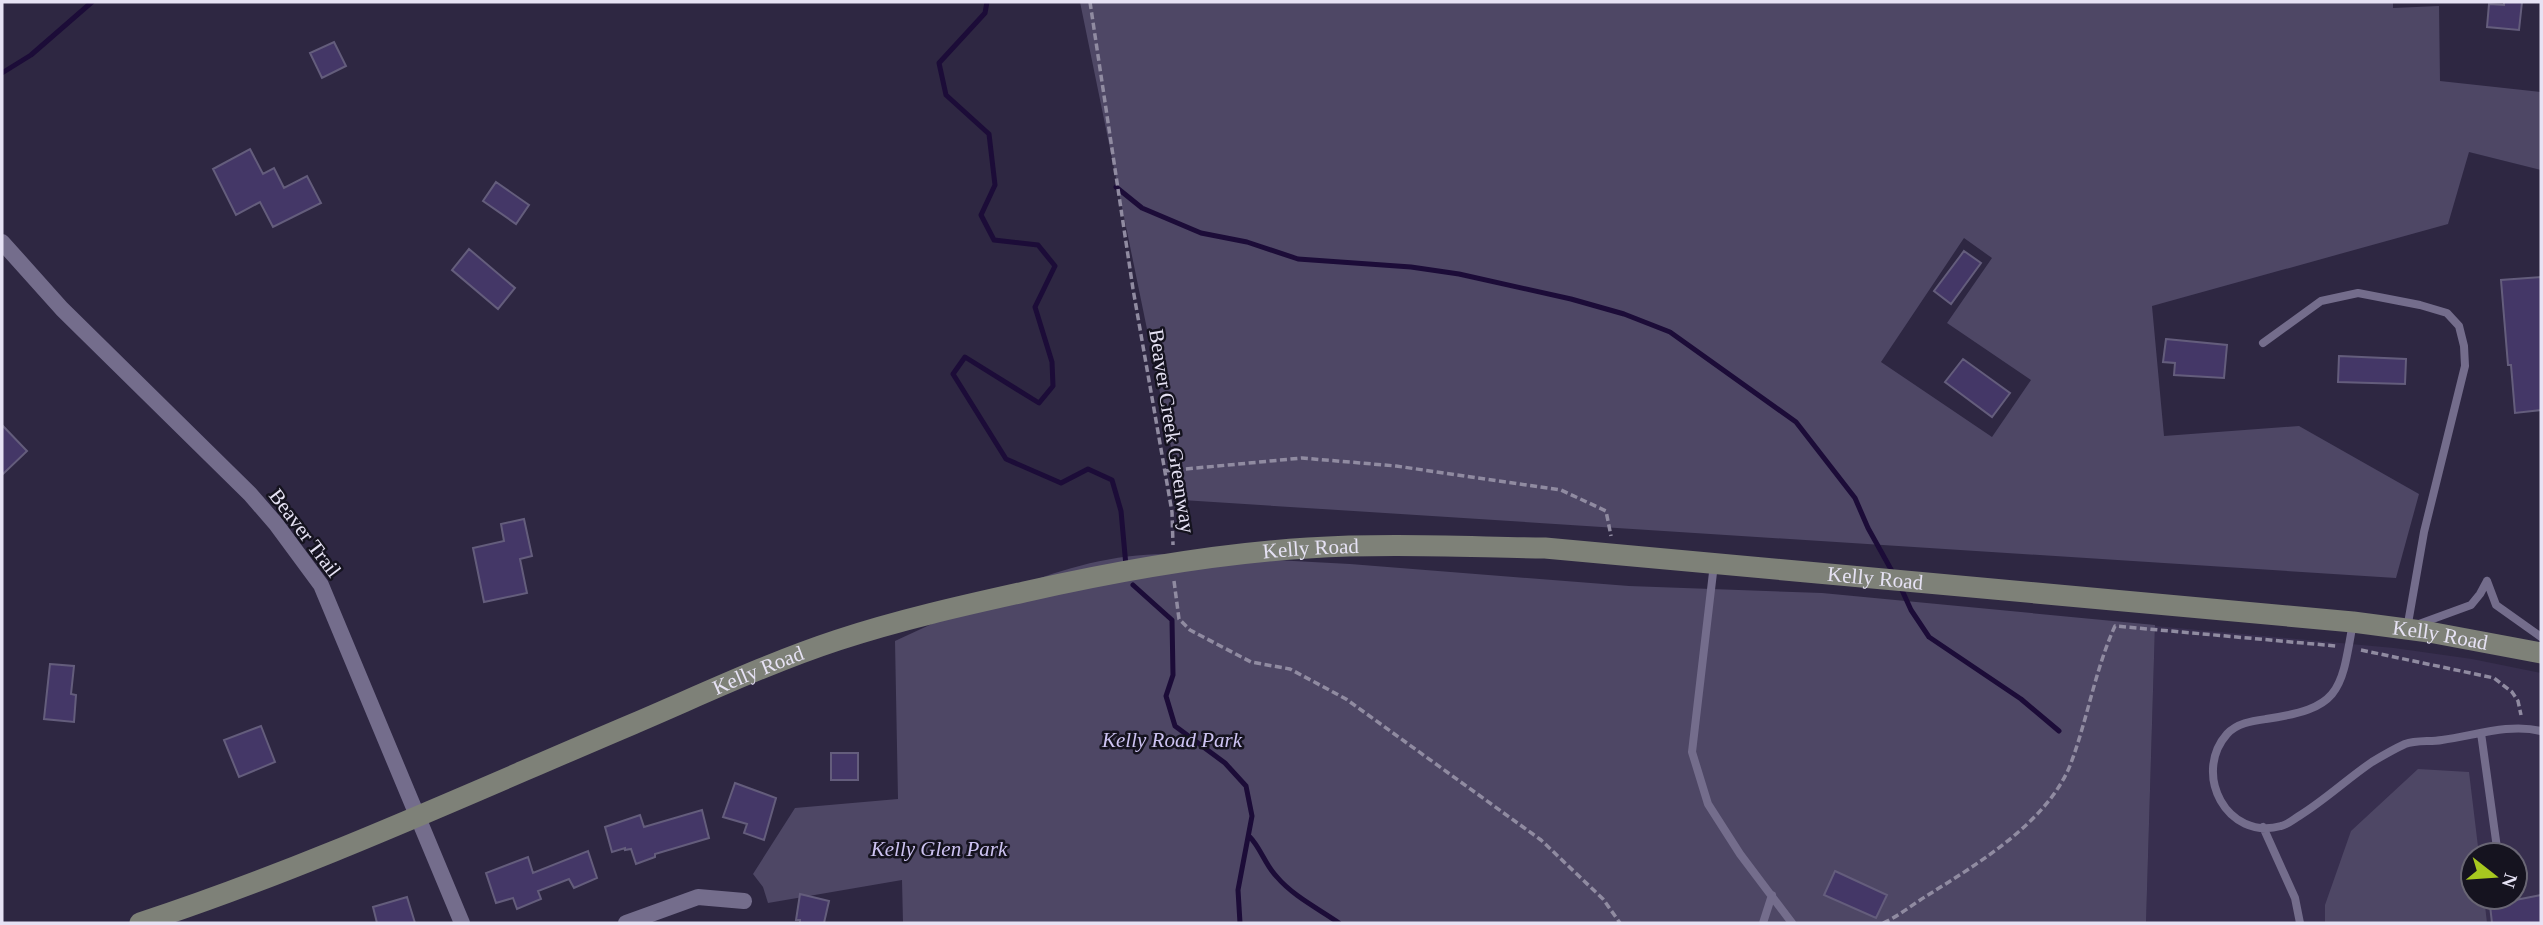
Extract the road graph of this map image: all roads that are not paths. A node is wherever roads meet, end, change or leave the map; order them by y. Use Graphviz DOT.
graph roads {
  1 [pos="2,242"];
  2 [pos="2263,343"];
  3 [pos="1714,564"];
  4 [pos="2353,622"];
  5 [pos="2407,629"];
  6 [pos="2541,637"];
  7 [pos="2541,653"];
  8 [pos="2541,731"];
  9 [pos="2481,733"];
  10 [pos="417,816"];
  11 [pos="2263,827"];
  12 [pos="2496,841"];
  13 [pos="1772,895"];
  14 [pos="744,901"];
  15 [pos="140,923"];
  16 [pos="462,923"];
  17 [pos="626,923"];
  18 [pos="1763,923"];
  19 [pos="1792,923"];
  20 [pos="2300,923"];
  1 -- 10 [label="street, Beaver Trail"];
  2 -- 5 [label="lane"];
  3 -- 4 [label="street, Kelly Road"];
  3 -- 10 [label="street, Kelly Road"];
  3 -- 13 [label="lane"];
  4 -- 5 [label="street, Kelly Road"];
  4 -- 11 [label="lane"];
  5 -- 6 [label="lane"];
  5 -- 7 [label="street, Kelly Road"];
  8 -- 9 [label="lane"];
  9 -- 11 [label="lane"];
  9 -- 12 [label="lane"];
  10 -- 15 [label="street, Kelly Road"];
  10 -- 16 [label="street, Beaver Trail"];
  11 -- 20 [label="lane"];
  13 -- 18 [label="lane"];
  13 -- 19 [label="lane"];
  14 -- 17 [label="street"];
}
